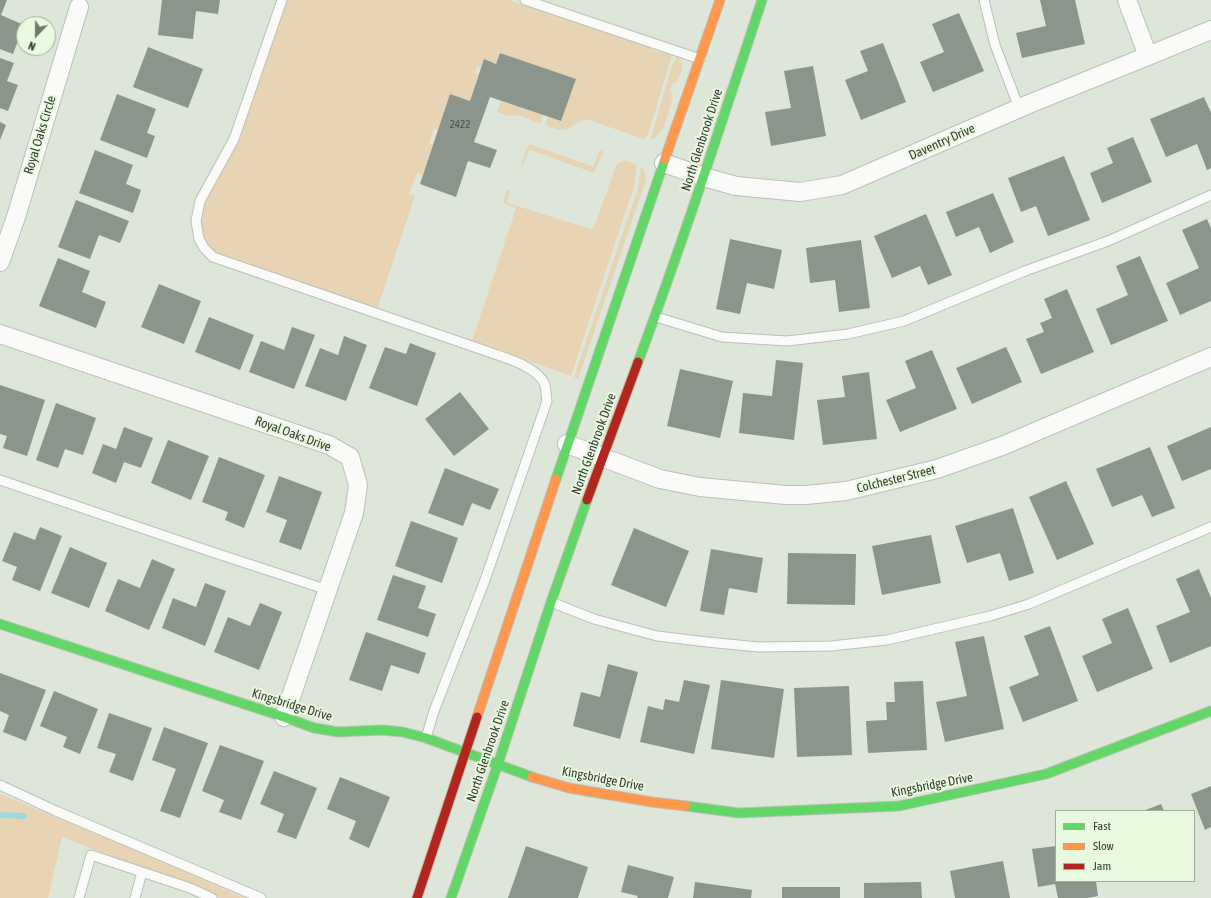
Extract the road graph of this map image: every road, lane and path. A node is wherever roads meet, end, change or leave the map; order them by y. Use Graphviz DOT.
graph roads {
  1 [pos="282,0"];
  2 [pos="525,0"];
  3 [pos="720,0"];
  4 [pos="762,0"];
  5 [pos="984,0"];
  6 [pos="1127,0"];
  7 [pos="79,7"];
  8 [pos="1211,30"];
  9 [pos="1148,56"];
  10 [pos="700,59"];
  11 [pos="1019,108"];
  12 [pos="664,163"];
  13 [pos="704,177"];
  14 [pos="1211,194"];
  15 [pos="0,262"];
  16 [pos="656,317"];
  17 [pos="0,334"];
  18 [pos="1211,356"];
  19 [pos="567,444"];
  20 [pos="602,457"];
  21 [pos="0,480"];
  22 [pos="1211,527"];
  23 [pos="328,590"];
  24 [pos="551,602"];
  25 [pos="0,624"];
  26 [pos="1211,711"];
  27 [pos="284,717"];
  28 [pos="426,738"];
  29 [pos="465,752"];
  30 [pos="498,764"];
  31 [pos="0,785"];
  32 [pos="142,872"];
  33 [pos="79,898"];
  34 [pos="135,898"];
  35 [pos="212,898"];
  36 [pos="261,898"];
  37 [pos="417,898"];
  38 [pos="451,898"];
  1 -- 28 [label="lane"];
  2 -- 10 [label="lane"];
  3 -- 10 [label="main road, North Glenbrook Drive"];
  4 -- 13 [label="main road, North Glenbrook Drive"];
  5 -- 11 [label="lane"];
  6 -- 9 [label="street"];
  7 -- 15 [label="street, Royal Oaks Circle"];
  8 -- 9 [label="street, Daventry Drive"];
  9 -- 11 [label="street, Daventry Drive"];
  10 -- 12 [label="main road, North Glenbrook Drive"];
  11 -- 13 [label="street, Daventry Drive"];
  12 -- 13 [label="street, Daventry Drive"];
  12 -- 19 [label="main road, North Glenbrook Drive"];
  13 -- 16 [label="main road, North Glenbrook Drive"];
  14 -- 16 [label="lane"];
  16 -- 20 [label="main road, North Glenbrook Drive"];
  17 -- 23 [label="street, Royal Oaks Drive"];
  18 -- 20 [label="street, Colchester Street"];
  19 -- 20 [label="street, Colchester Street"];
  19 -- 29 [label="main road, North Glenbrook Drive"];
  20 -- 24 [label="main road, North Glenbrook Drive"];
  21 -- 23 [label="lane"];
  22 -- 24 [label="lane"];
  23 -- 27 [label="street, Royal Oaks Drive"];
  24 -- 30 [label="main road, North Glenbrook Drive"];
  25 -- 27 [label="main road, Kingsbridge Drive"];
  26 -- 30 [label="main road, Kingsbridge Drive"];
  27 -- 28 [label="main road, Kingsbridge Drive"];
  28 -- 29 [label="main road, Kingsbridge Drive"];
  29 -- 30 [label="main road, Kingsbridge Drive"];
  29 -- 37 [label="main road, North Glenbrook Drive"];
  30 -- 38 [label="main road, North Glenbrook Drive"];
  31 -- 36 [label="lane"];
  32 -- 33 [label="lane"];
  32 -- 34 [label="lane"];
  32 -- 35 [label="lane"];
}
